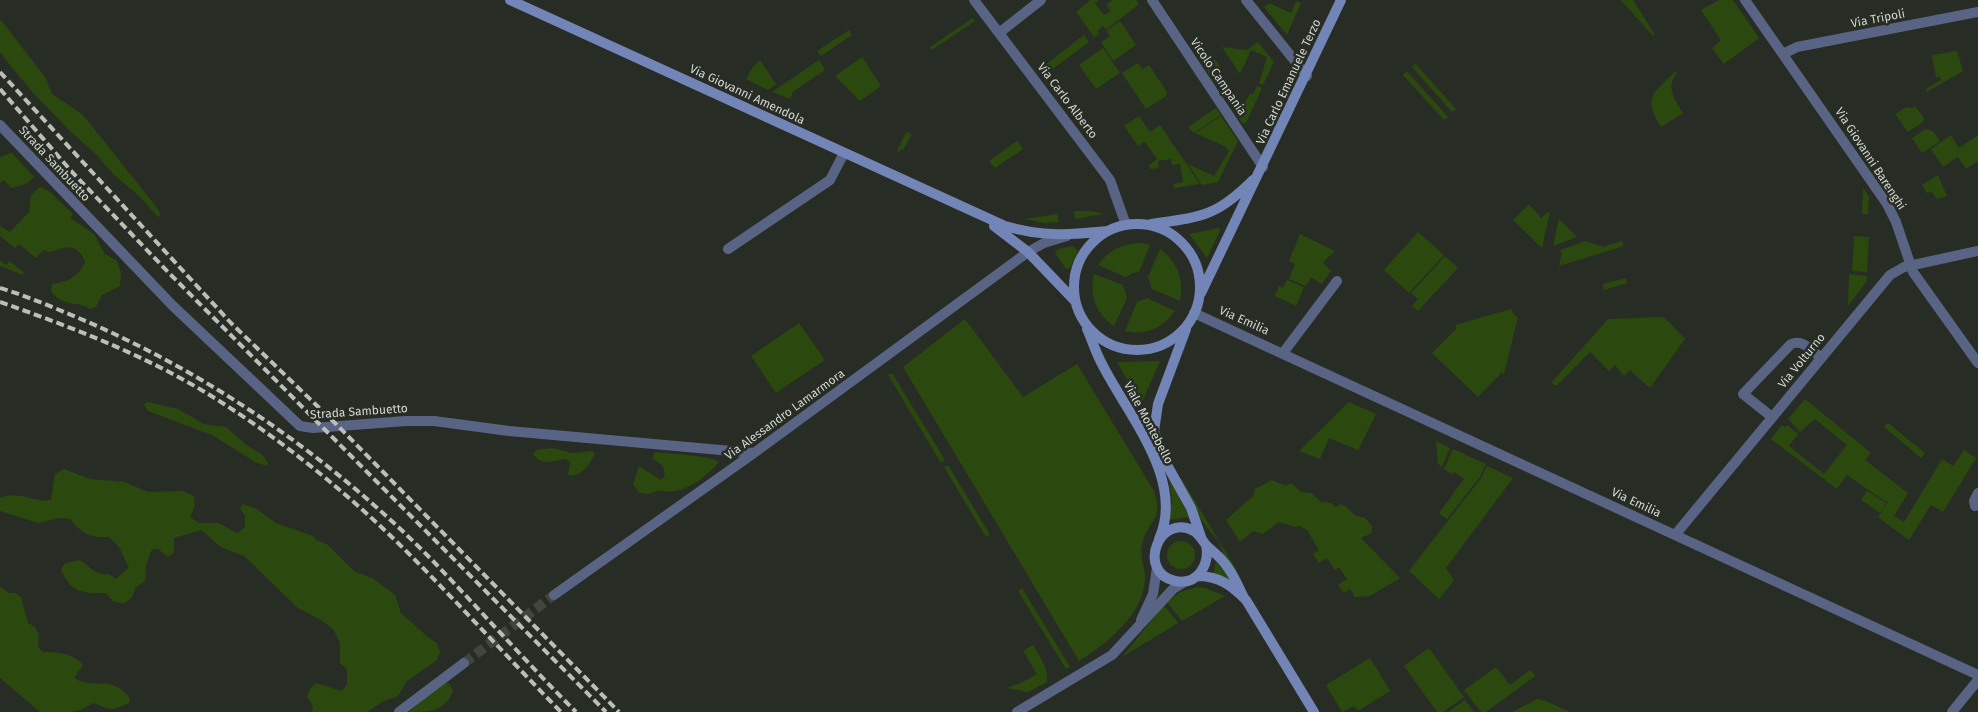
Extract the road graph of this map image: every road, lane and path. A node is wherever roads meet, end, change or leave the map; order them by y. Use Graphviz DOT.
graph roads {
  1 [pos="510,0"];
  2 [pos="974,0"];
  3 [pos="1041,0"];
  4 [pos="1152,0"];
  5 [pos="1246,0"];
  6 [pos="1342,0"];
  7 [pos="1746,0"];
  8 [pos="1978,12"];
  9 [pos="999,33"];
  10 [pos="1783,54"];
  11 [pos="1306,76"];
  12 [pos="0,125"];
  13 [pos="844,153"];
  14 [pos="1261,170"];
  15 [pos="974,212"];
  16 [pos="1146,224"];
  17 [pos="1126,225"];
  18 [pos="1108,231"];
  19 [pos="1067,236"];
  20 [pos="728,249"];
  21 [pos="1978,251"];
  22 [pos="1028,252"];
  23 [pos="1909,266"];
  24 [pos="1337,281"];
  25 [pos="1200,296"];
  26 [pos="1076,302"];
  27 [pos="1194,313"];
  28 [pos="1085,323"];
  29 [pos="1187,325"];
  30 [pos="1283,353"];
  31 [pos="1821,358"];
  32 [pos="1978,363"];
  33 [pos="1772,417"];
  34 [pos="754,453"];
  35 [pos="1978,494"];
  36 [pos="1975,506"];
  37 [pos="1676,535"];
  38 [pos="1159,538"];
  39 [pos="1203,541"];
  40 [pos="1158,568"];
  41 [pos="1197,576"];
  42 [pos="1186,581"];
  43 [pos="554,595"];
  44 [pos="1244,598"];
  45 [pos="1134,634"];
  46 [pos="464,663"];
  47 [pos="1978,675"];
  48 [pos="1978,680"];
  49 [pos="399,712"];
  50 [pos="1017,712"];
  51 [pos="1314,712"];
  52 [pos="1952,712"];
  1 -- 13 [label="main road, Via Giovanni Amendola"];
  2 -- 9 [label="street, Via Carlo Alberto"];
  3 -- 9 [label="street"];
  4 -- 14 [label="street, Vicolo Campania"];
  5 -- 11 [label="street"];
  6 -- 11 [label="main road, Via Carlo Emanuele Terzo"];
  7 -- 10 [label="street, Via Giovanni Barenghi"];
  8 -- 10 [label="street, Via Tripoli"];
  9 -- 17 [label="street, Via Carlo Alberto"];
  10 -- 23 [label="street, Via Giovanni Barenghi"];
  11 -- 14 [label="main road, Via Carlo Emanuele Terzo"];
  12 -- 34 [label="street, Strada Sambuetto"];
  13 -- 15 [label="main road, Via Giovanni Amendola"];
  13 -- 20 [label="street"];
  14 -- 16 [label="main road, Via Carlo Emanuele Terzo"];
  14 -- 25 [label="main road, Via Carlo Emanuele Terzo"];
  15 -- 19 [label="main road, Via Giovanni Amendola"];
  15 -- 22 [label="main road, Via Giovanni Amendola"];
  16 -- 17 [label="main road"];
  16 -- 25 [label="main road"];
  17 -- 18 [label="main road"];
  18 -- 19 [label="main road, Via Giovanni Amendola"];
  18 -- 26 [label="main road"];
  19 -- 22 [label="street, Via Alessandro Lamarmora"];
  21 -- 23 [label="street, Via Volturno"];
  22 -- 26 [label="main road, Via Giovanni Amendola"];
  22 -- 34 [label="street, Via Alessandro Lamarmora"];
  23 -- 31 [label="street, Via Volturno"];
  23 -- 32 [label="street, Via Giovanni Barenghi"];
  24 -- 30 [label="street"];
  25 -- 27 [label="main road"];
  26 -- 28 [label="main road"];
  27 -- 29 [label="main road"];
  27 -- 30 [label="street, Via Emilia"];
  28 -- 29 [label="main road"];
  28 -- 38 [label="main road, Viale Montebello"];
  29 -- 39 [label="main road, Viale Montebello"];
  30 -- 37 [label="street, Via Emilia"];
  31 -- 33 [label="street, Via Volturno"];
  31 -- 33 [label="street"];
  33 -- 37 [label="street, Via Volturno"];
  34 -- 43 [label="street, Via Alessandro Lamarmora"];
  35 -- 36 [label="street"];
  37 -- 47 [label="street, Via Emilia"];
  38 -- 39 [label="main road, Viale Montebello"];
  38 -- 40 [label="main road, Viale Montebello"];
  39 -- 41 [label="main road, Viale Montebello"];
  39 -- 44 [label="main road, Viale Montebello"];
  40 -- 42 [label="main road"];
  40 -- 45 [label="street"];
  41 -- 42 [label="main road"];
  41 -- 44 [label="main road, Viale Montebello"];
  42 -- 45 [label="street"];
  44 -- 51 [label="main road, Viale Montebello"];
  45 -- 50 [label="street"];
  46 -- 49 [label="street"];
  48 -- 52 [label="street"];
}
